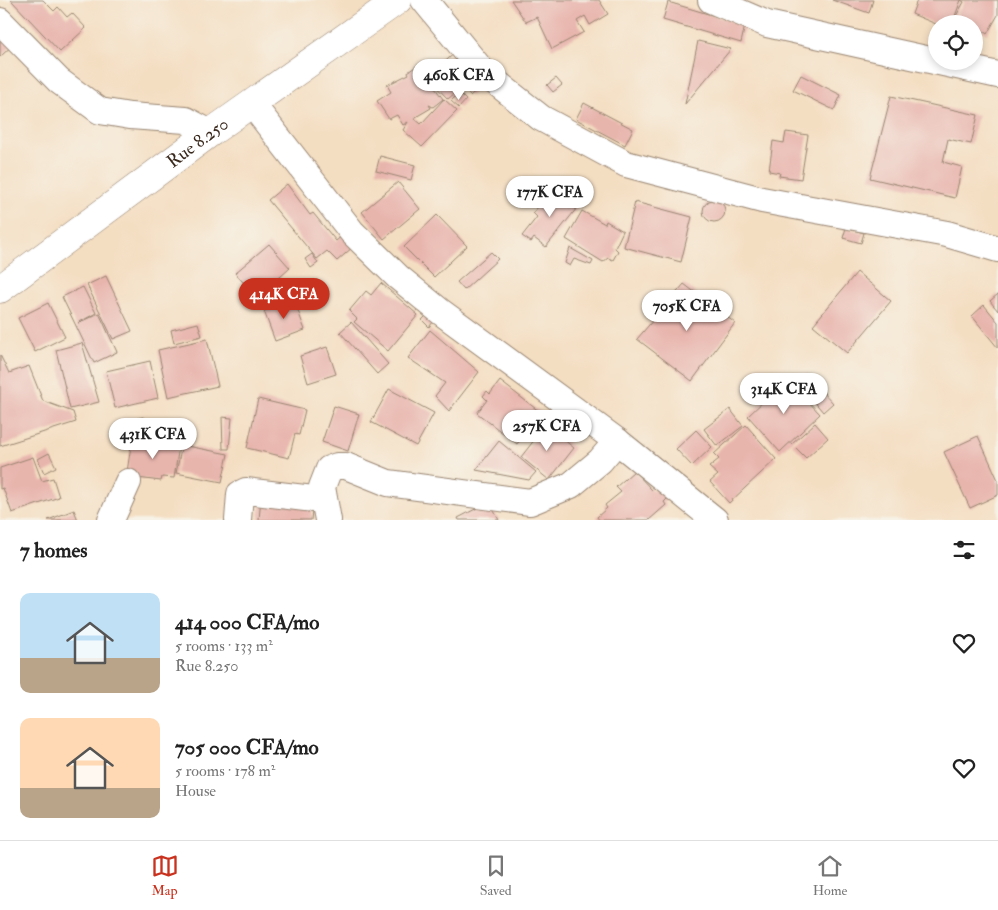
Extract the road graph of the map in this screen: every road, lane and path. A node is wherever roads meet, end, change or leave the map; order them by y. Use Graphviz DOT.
graph roads {
  1 [pos="398,0"];
  2 [pos="424,0"];
  3 [pos="711,0"];
  4 [pos="0,21"];
  5 [pos="998,76"];
  6 [pos="252,104"];
  7 [pos="210,133"];
  8 [pos="998,249"];
  9 [pos="0,289"];
  10 [pos="617,441"];
  11 [pos="128,482"];
  12 [pos="325,510"];
  13 [pos="529,511"];
  14 [pos="111,520"];
  15 [pos="238,520"];
  16 [pos="715,520"];
  1 -- 6 [label="highway, Rue 8.250"];
  2 -- 8 [label="street"];
  3 -- 5 [label="street"];
  4 -- 7 [label="street"];
  6 -- 7 [label="highway, Rue 8.250"];
  6 -- 10 [label="street"];
  7 -- 9 [label="highway, Rue 8.250"];
  10 -- 13 [label="street"];
  10 -- 16 [label="street"];
  11 -- 14 [label="street"];
  12 -- 13 [label="street"];
  12 -- 15 [label="street"];
}
